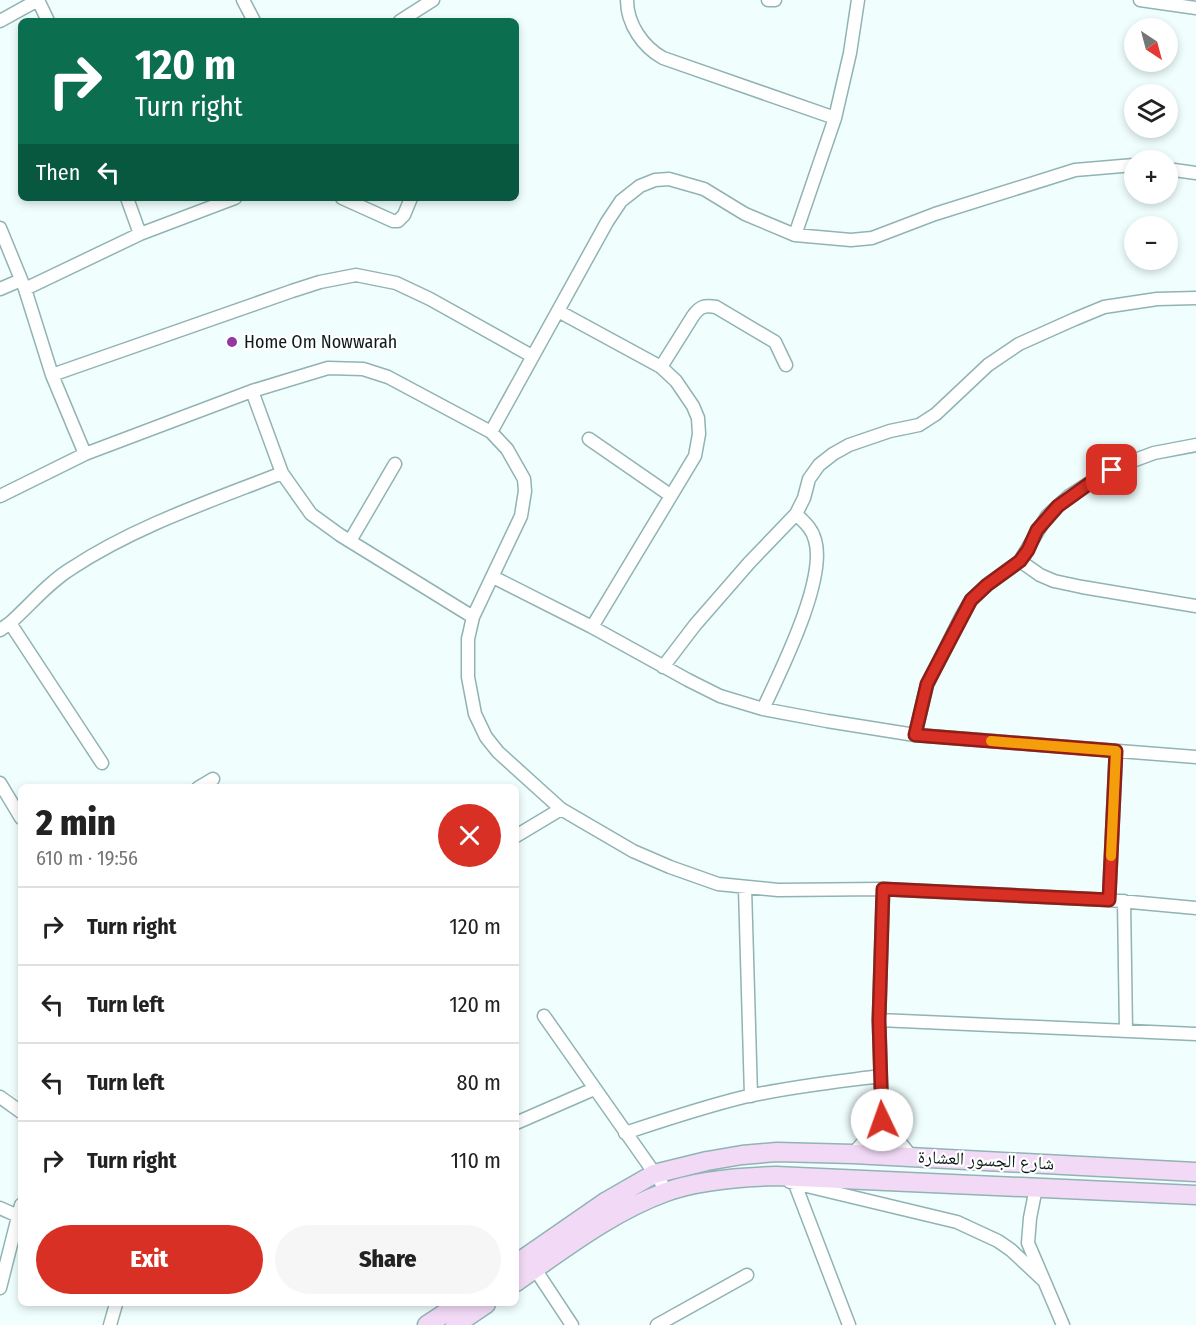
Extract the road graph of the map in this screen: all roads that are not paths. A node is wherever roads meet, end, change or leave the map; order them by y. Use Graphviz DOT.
graph roads {
  1 [pos="38,0"];
  2 [pos="243,0"];
  3 [pos="627,0"];
  4 [pos="768,0"];
  5 [pos="776,0"];
  6 [pos="858,0"];
  7 [pos="1140,0"];
  8 [pos="1168,0"];
  9 [pos="428,2"];
  10 [pos="1196,8"];
  11 [pos="47,18"];
  12 [pos="252,18"];
  13 [pos="406,18"];
  14 [pos="425,18"];
  15 [pos="0,21"];
  16 [pos="835,118"];
  17 [pos="1124,166"];
  18 [pos="1178,171"];
  19 [pos="1196,173"];
  20 [pos="128,201"];
  21 [pos="227,201"];
  22 [pos="348,201"];
  23 [pos="410,201"];
  24 [pos="0,228"];
  25 [pos="140,234"];
  26 [pos="795,235"];
  27 [pos="23,284"];
  28 [pos="0,289"];
  29 [pos="1196,298"];
  30 [pos="558,311"];
  31 [pos="532,356"];
  32 [pos="786,365"];
  33 [pos="661,367"];
  34 [pos="52,375"];
  35 [pos="252,392"];
  36 [pos="491,432"];
  37 [pos="589,439"];
  38 [pos="1196,445"];
  39 [pos="85,454"];
  40 [pos="394,464"];
  41 [pos="282,473"];
  42 [pos="670,495"];
  43 [pos="0,496"];
  44 [pos="796,514"];
  45 [pos="350,541"];
  46 [pos="1020,561"];
  47 [pos="493,577"];
  48 [pos="1196,606"];
  49 [pos="473,617"];
  50 [pos="5,627"];
  51 [pos="592,627"];
  52 [pos="663,667"];
  53 [pos="763,708"];
  54 [pos="915,735"];
  55 [pos="1116,751"];
  56 [pos="1196,757"];
  57 [pos="102,764"];
  58 [pos="213,779"];
  59 [pos="0,783"];
  60 [pos="205,784"];
  61 [pos="561,809"];
  62 [pos="18,813"];
  63 [pos="519,834"];
  64 [pos="745,888"];
  65 [pos="883,889"];
  66 [pos="1109,900"];
  67 [pos="1124,901"];
  68 [pos="1196,908"];
  69 [pos="544,1016"];
  70 [pos="879,1020"];
  71 [pos="1126,1031"];
  72 [pos="1196,1034"];
  73 [pos="880,1076"];
  74 [pos="594,1089"];
  75 [pos="752,1096"];
  76 [pos="0,1097"];
  77 [pos="18,1110"];
  78 [pos="519,1118"];
  79 [pos="882,1120"];
  80 [pos="625,1133"];
  81 [pos="853,1154"];
  82 [pos="911,1156"];
  83 [pos="1196,1172"];
  84 [pos="654,1174"];
  85 [pos="776,1176"];
  86 [pos="795,1184"];
  87 [pos="1036,1188"];
  88 [pos="667,1191"];
  89 [pos="1196,1195"];
  90 [pos="0,1208"];
  91 [pos="18,1210"];
  92 [pos="18,1218"];
  93 [pos="519,1262"];
  94 [pos="535,1269"];
  95 [pos="747,1275"];
  96 [pos="1042,1279"];
  97 [pos="519,1280"];
  98 [pos="0,1288"];
  99 [pos="115,1306"];
  100 [pos="478,1306"];
  101 [pos="445,1314"];
  102 [pos="110,1325"];
  103 [pos="428,1325"];
  104 [pos="572,1325"];
  105 [pos="657,1325"];
  106 [pos="849,1325"];
  107 [pos="1063,1325"];
  1 -- 11 [label="street"];
  1 -- 15 [label="street"];
  2 -- 12 [label="street"];
  3 -- 16 [label="street"];
  4 -- 5 [label="street"];
  6 -- 16 [label="street"];
  7 -- 10 [label="street"];
  8 -- 10 [label="street"];
  9 -- 13 [label="street"];
  9 -- 14 [label="street"];
  16 -- 26 [label="street"];
  17 -- 26 [label="street"];
  18 -- 19 [label="street"];
  20 -- 25 [label="street"];
  21 -- 25 [label="street"];
  22 -- 23 [label="street"];
  24 -- 27 [label="street"];
  25 -- 27 [label="street"];
  26 -- 30 [label="street"];
  27 -- 28 [label="street"];
  27 -- 34 [label="street"];
  29 -- 44 [label="street"];
  30 -- 31 [label="street"];
  30 -- 33 [label="street"];
  31 -- 34 [label="street"];
  31 -- 36 [label="street"];
  32 -- 33 [label="street"];
  33 -- 42 [label="street"];
  34 -- 39 [label="street"];
  35 -- 36 [label="street"];
  35 -- 39 [label="street"];
  35 -- 41 [label="street"];
  36 -- 47 [label="street"];
  37 -- 42 [label="street"];
  38 -- 46 [label="street"];
  39 -- 43 [label="street"];
  40 -- 45 [label="street"];
  41 -- 45 [label="street"];
  41 -- 50 [label="street"];
  42 -- 51 [label="street"];
  44 -- 52 [label="street"];
  44 -- 53 [label="street"];
  45 -- 49 [label="street"];
  46 -- 48 [label="street"];
  46 -- 54 [label="street"];
  47 -- 49 [label="street"];
  47 -- 51 [label="street"];
  49 -- 61 [label="street"];
  50 -- 57 [label="street"];
  51 -- 52 [label="street"];
  52 -- 53 [label="street"];
  53 -- 54 [label="street"];
  54 -- 55 [label="street"];
  55 -- 56 [label="street"];
  55 -- 66 [label="street"];
  58 -- 60 [label="street"];
  59 -- 62 [label="street"];
  61 -- 63 [label="street"];
  61 -- 64 [label="street"];
  64 -- 65 [label="street"];
  64 -- 75 [label="street"];
  65 -- 66 [label="street"];
  65 -- 70 [label="street"];
  66 -- 67 [label="street"];
  67 -- 68 [label="street"];
  67 -- 71 [label="street"];
  69 -- 74 [label="street"];
  70 -- 71 [label="street"];
  70 -- 73 [label="street"];
  71 -- 72 [label="street"];
  73 -- 75 [label="street"];
  73 -- 79 [label="street"];
  74 -- 78 [label="street"];
  74 -- 80 [label="street"];
  75 -- 80 [label="street"];
  76 -- 77 [label="street"];
  79 -- 81 [label="street"];
  79 -- 82 [label="street"];
  80 -- 84 [label="street"];
  81 -- 82 [label="main road, شارع الجسور العشارة"];
  81 -- 84 [label="main road, شارع الجسور العشارة"];
  82 -- 83 [label="main road, شارع الجسور العشارة"];
  84 -- 88 [label="street"];
  84 -- 93 [label="main road, شارع الجسور العشارة"];
  85 -- 86 [label="street"];
  85 -- 87 [label="main road, شارع الجسور العشارة"];
  85 -- 88 [label="main road, شارع الجسور العشارة"];
  86 -- 96 [label="street"];
  86 -- 106 [label="street"];
  87 -- 89 [label="main road, شارع الجسور العشارة"];
  87 -- 96 [label="street"];
  88 -- 94 [label="main road, شارع الجسور العشارة"];
  90 -- 91 [label="street"];
  92 -- 98 [label="street"];
  94 -- 97 [label="main road, شارع الجسور العشارة"];
  94 -- 104 [label="street"];
  95 -- 105 [label="street"];
  96 -- 107 [label="street"];
  99 -- 102 [label="street"];
  100 -- 101 [label="main road"];
  101 -- 103 [label="main road"];
}
